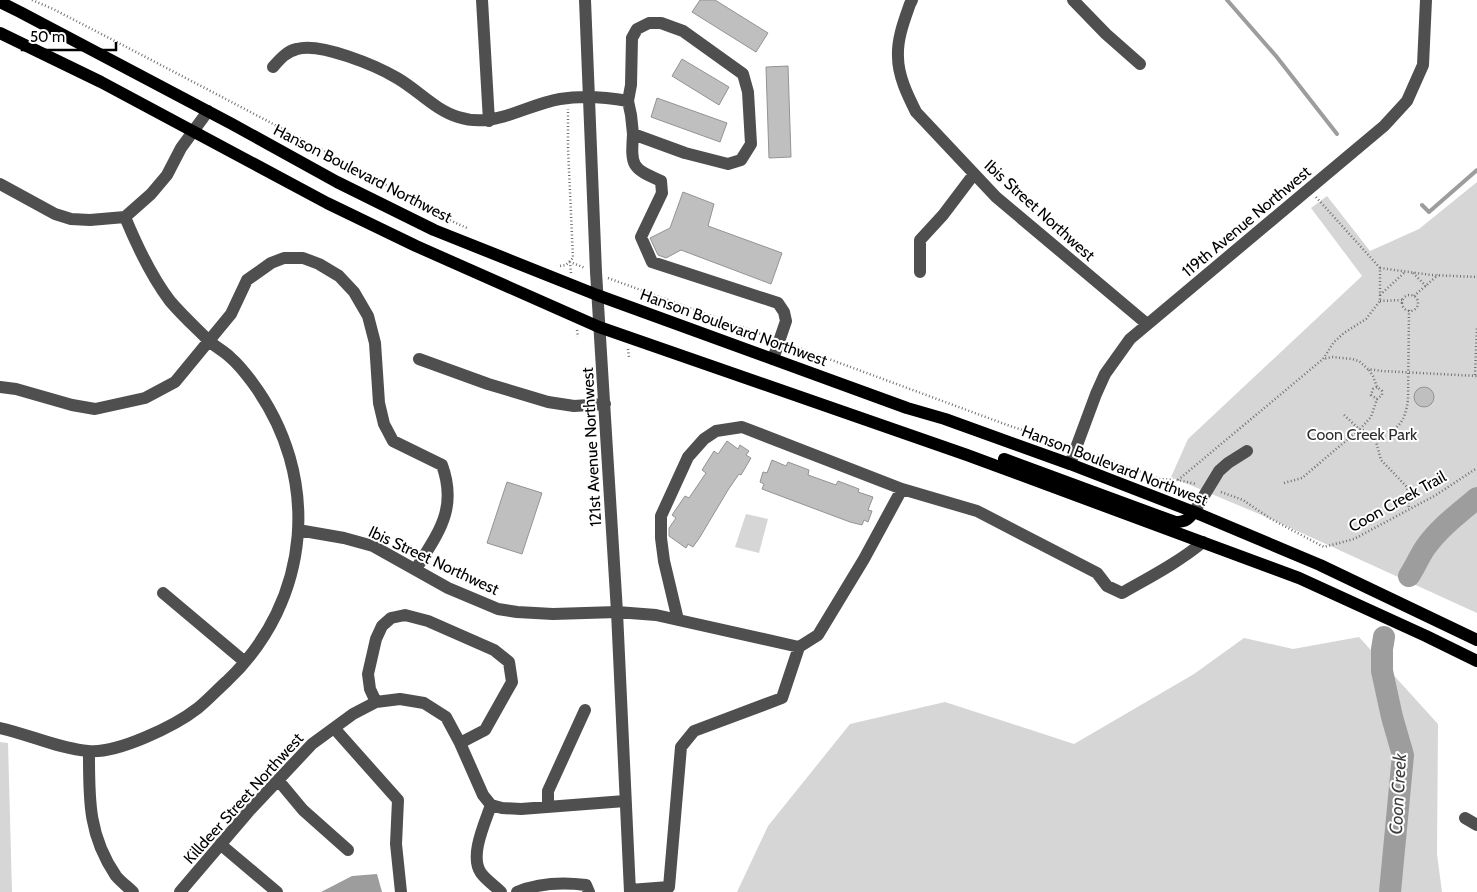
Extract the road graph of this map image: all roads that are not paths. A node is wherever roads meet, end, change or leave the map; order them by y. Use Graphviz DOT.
graph roads {
  1 [pos="482,0"];
  2 [pos="585,0"];
  3 [pos="912,0"];
  4 [pos="1073,0"];
  5 [pos="1426,0"];
  6 [pos="0,2"];
  7 [pos="0,33"];
  8 [pos="1140,64"];
  9 [pos="273,66"];
  10 [pos="589,97"];
  11 [pos="628,102"];
  12 [pos="208,111"];
  13 [pos="489,121"];
  14 [pos="194,132"];
  15 [pos="633,134"];
  16 [pos="974,174"];
  17 [pos="0,184"];
  18 [pos="126,217"];
  19 [pos="920,272"];
  20 [pos="597,295"];
  21 [pos="1147,324"];
  22 [pos="599,327"];
  23 [pos="208,341"];
  24 [pos="773,358"];
  25 [pos="419,359"];
  26 [pos="0,387"];
  27 [pos="605,404"];
  28 [pos="930,442"];
  29 [pos="1247,451"];
  30 [pos="1070,464"];
  31 [pos="902,489"];
  32 [pos="1194,512"];
  33 [pos="298,530"];
  34 [pos="1203,542"];
  35 [pos="416,569"];
  36 [pos="163,593"];
  37 [pos="617,612"];
  38 [pos="678,620"];
  39 [pos="1477,640"];
  40 [pos="799,647"];
  41 [pos="1457,651"];
  42 [pos="1477,661"];
  43 [pos="245,662"];
  44 [pos="1477,668"];
  45 [pos="376,702"];
  46 [pos="585,710"];
  47 [pos="0,728"];
  48 [pos="334,728"];
  49 [pos="460,743"];
  50 [pos="89,752"];
  51 [pos="278,780"];
  52 [pos="625,801"];
  53 [pos="491,805"];
  54 [pos="548,807"];
  55 [pos="1464,818"];
  56 [pos="1477,825"];
  57 [pos="220,844"];
  58 [pos="348,850"];
  59 [pos="183,891"];
  60 [pos="630,891"];
  61 [pos="133,892"];
  62 [pos="277,892"];
  63 [pos="401,892"];
  64 [pos="501,892"];
  65 [pos="517,892"];
  66 [pos="589,892"];
  1 -- 13 [label="street"];
  2 -- 10 [label="street, 121st Avenue Northwest"];
  3 -- 16 [label="street, Ibis Street Northwest"];
  4 -- 8 [label="street"];
  5 -- 21 [label="street, 119th Avenue Northwest"];
  6 -- 12 [label="main road, Hanson Boulevard Northwest"];
  7 -- 14 [label="main road"];
  9 -- 13 [label="street"];
  10 -- 11 [label="street"];
  10 -- 13 [label="street"];
  10 -- 20 [label="street, 121st Avenue Northwest"];
  11 -- 15 [label="street"];
  11 -- 15 [label="street"];
  12 -- 14 [label="street"];
  12 -- 20 [label="main road, Hanson Boulevard Northwest"];
  14 -- 18 [label="street"];
  14 -- 22 [label="main road"];
  15 -- 24 [label="street"];
  16 -- 19 [label="street"];
  16 -- 21 [label="street, Ibis Street Northwest"];
  17 -- 18 [label="street"];
  18 -- 23 [label="street"];
  20 -- 22 [label="street, 121st Avenue Northwest"];
  20 -- 24 [label="main road, Hanson Boulevard Northwest"];
  21 -- 30 [label="street, 119th Avenue Northwest"];
  22 -- 27 [label="street, 121st Avenue Northwest"];
  22 -- 28 [label="main road"];
  23 -- 26 [label="street"];
  23 -- 33 [label="street"];
  23 -- 35 [label="street"];
  24 -- 30 [label="main road, Hanson Boulevard Northwest"];
  25 -- 27 [label="street"];
  27 -- 37 [label="street, 121st Avenue Northwest"];
  28 -- 32 [label="main road"];
  28 -- 34 [label="main road"];
  29 -- 32 [label="street"];
  30 -- 32 [label="main road, Hanson Boulevard Northwest"];
  31 -- 34 [label="street"];
  31 -- 38 [label="street"];
  31 -- 40 [label="street"];
  32 -- 39 [label="main road, Hanson Boulevard Northwest"];
  33 -- 35 [label="street, Ibis Street Northwest"];
  33 -- 43 [label="street"];
  34 -- 41 [label="main road"];
  35 -- 37 [label="street, Ibis Street Northwest"];
  36 -- 43 [label="street"];
  37 -- 38 [label="street, Ibis Street Northwest"];
  37 -- 52 [label="street, 121st Avenue Northwest"];
  38 -- 40 [label="street, Ibis Street Northwest"];
  40 -- 60 [label="street"];
  41 -- 42 [label="main road"];
  41 -- 44 [label="main road"];
  43 -- 50 [label="street"];
  45 -- 48 [label="street, Killdeer Street Northwest"];
  45 -- 49 [label="street, Killdeer Street Northwest"];
  45 -- 49 [label="street"];
  46 -- 54 [label="street"];
  47 -- 50 [label="street"];
  48 -- 51 [label="street, Killdeer Street Northwest"];
  48 -- 63 [label="street"];
  49 -- 53 [label="street, Killdeer Street Northwest"];
  50 -- 61 [label="street"];
  51 -- 57 [label="street, Killdeer Street Northwest"];
  51 -- 58 [label="street"];
  52 -- 54 [label="street"];
  52 -- 60 [label="street, 121st Avenue Northwest"];
  53 -- 54 [label="street"];
  53 -- 64 [label="street"];
  55 -- 56 [label="street"];
  57 -- 59 [label="street, Killdeer Street Northwest"];
  57 -- 62 [label="street"];
  65 -- 66 [label="street"];
}
